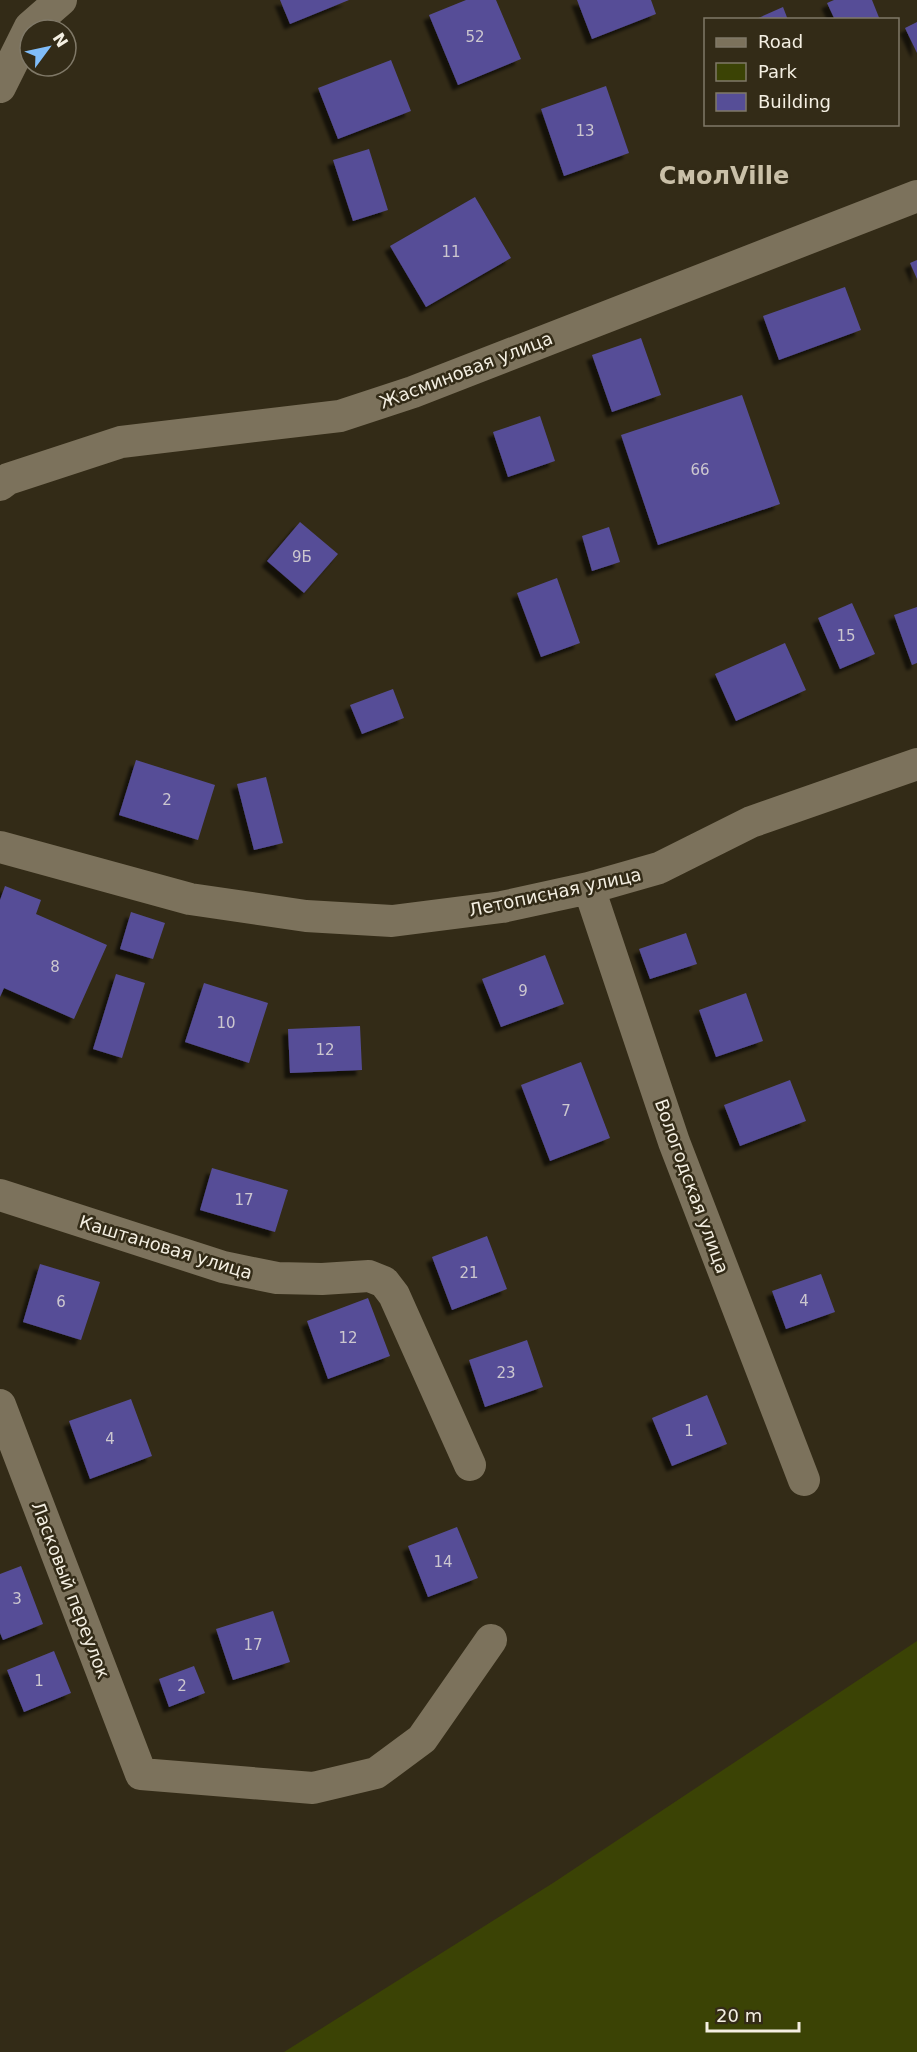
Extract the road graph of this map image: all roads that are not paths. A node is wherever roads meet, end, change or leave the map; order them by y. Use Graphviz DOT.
graph roads {
  1 [pos="61,0"];
  2 [pos="0,87"];
  3 [pos="917,195"];
  4 [pos="0,485"];
  5 [pos="917,764"];
  6 [pos="0,847"];
  7 [pos="589,888"];
  8 [pos="0,1195"];
  9 [pos="0,1405"];
  10 [pos="470,1465"];
  11 [pos="804,1480"];
  12 [pos="491,1640"];
  1 -- 2 [label="street"];
  3 -- 4 [label="street, Жасминовая улица"];
  5 -- 7 [label="street, Летописная улица"];
  6 -- 7 [label="street, Летописная улица"];
  7 -- 11 [label="street, Вологодская улица"];
  8 -- 10 [label="street, Каштановая улица"];
  9 -- 12 [label="street, Ласковый переулок"];
}
